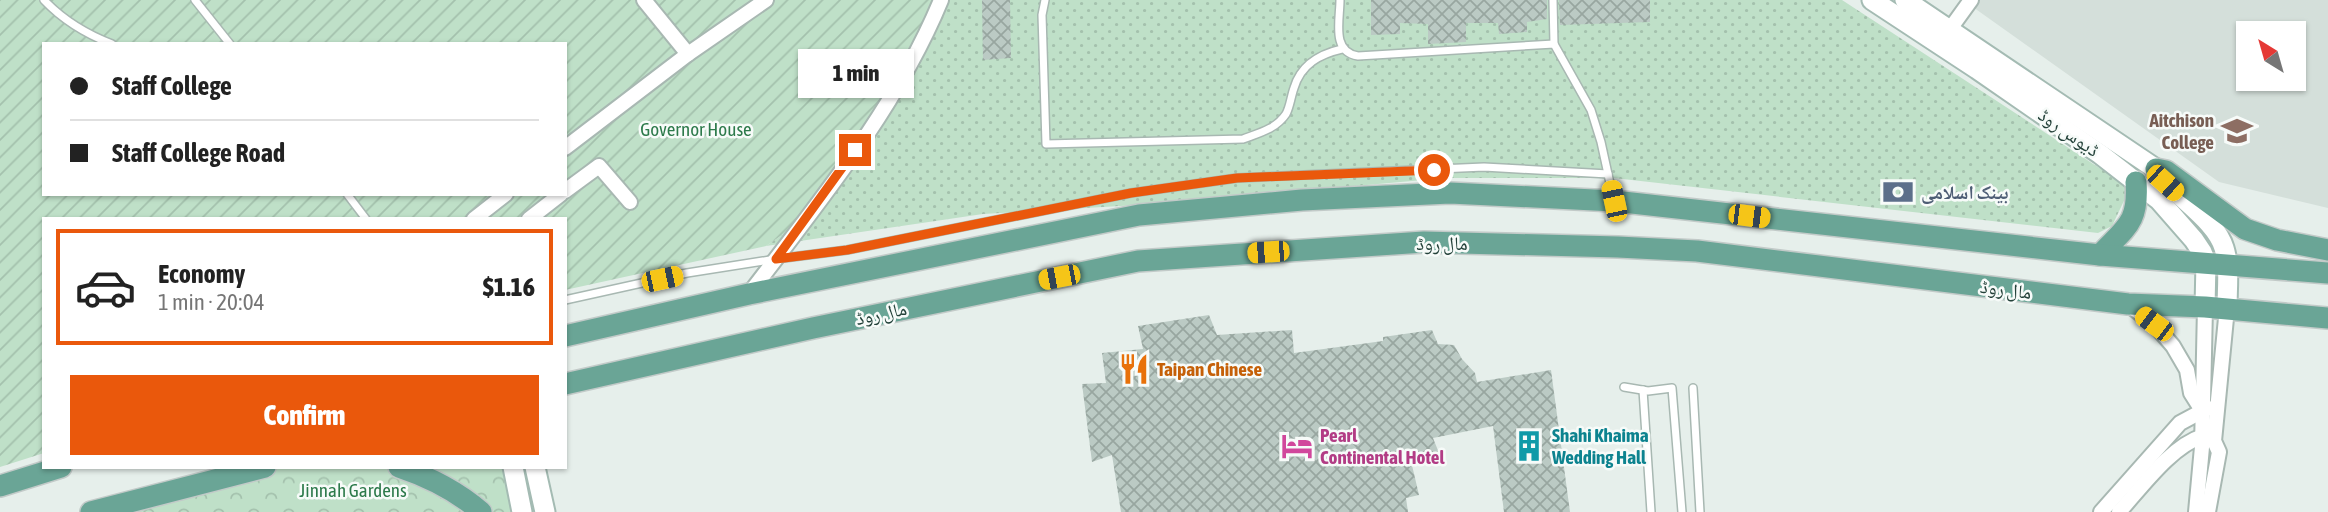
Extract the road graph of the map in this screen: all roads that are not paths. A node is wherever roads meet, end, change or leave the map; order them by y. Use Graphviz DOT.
graph roads {
  1 [pos="44,0"];
  2 [pos="195,0"];
  3 [pos="644,0"];
  4 [pos="766,0"];
  5 [pos="941,0"];
  6 [pos="1045,0"];
  7 [pos="1340,0"];
  8 [pos="1553,0"];
  9 [pos="1872,0"];
  10 [pos="1905,0"];
  11 [pos="1971,0"];
  12 [pos="1950,29"];
  13 [pos="106,42"];
  14 [pos="228,42"];
  15 [pos="1554,44"];
  16 [pos="1342,49"];
  17 [pos="688,54"];
  18 [pos="567,146"];
  19 [pos="2156,169"];
  20 [pos="1608,174"];
  21 [pos="2136,182"];
  22 [pos="567,190"];
  23 [pos="349,196"];
  24 [pos="503,196"];
  25 [pos="559,196"];
  26 [pos="630,201"];
  27 [pos="1614,201"];
  28 [pos="364,217"];
  29 [pos="477,217"];
  30 [pos="532,217"];
  31 [pos="2328,250"];
  32 [pos="2100,255"];
  33 [pos="776,259"];
  34 [pos="2206,262"];
  35 [pos="2227,264"];
  36 [pos="2328,274"];
  37 [pos="749,294"];
  38 [pos="567,300"];
  39 [pos="2128,304"];
  40 [pos="2216,308"];
  41 [pos="2328,318"];
  42 [pos="567,336"];
  43 [pos="567,386"];
  44 [pos="1624,387"];
  45 [pos="1693,388"];
  46 [pos="1643,390"];
  47 [pos="2218,401"];
  48 [pos="2203,412"];
  49 [pos="2203,436"];
  50 [pos="54,469"];
  51 [pos="257,469"];
  52 [pos="405,469"];
  53 [pos="513,469"];
  54 [pos="535,469"];
  55 [pos="0,485"];
  56 [pos="91,512"];
  57 [pos="481,512"];
  58 [pos="522,512"];
  59 [pos="545,512"];
  60 [pos="1651,512"];
  61 [pos="1682,512"];
  62 [pos="1700,512"];
  63 [pos="2101,512"];
  64 [pos="2119,512"];
  65 [pos="2196,512"];
  66 [pos="2208,512"];
  1 -- 13 [label="lane"];
  2 -- 14 [label="lane"];
  3 -- 17 [label="street"];
  4 -- 17 [label="street"];
  5 -- 33 [label="street"];
  6 -- 16 [label="lane"];
  7 -- 16 [label="lane"];
  8 -- 15 [label="lane"];
  9 -- 21 [label="main road, ڈیوس روڈ"];
  10 -- 12 [label="main road, ڈیوس روڈ"];
  11 -- 12 [label="street"];
  12 -- 19 [label="main road, ڈیوس روڈ"];
  15 -- 16 [label="lane"];
  15 -- 20 [label="lane"];
  17 -- 18 [label="street"];
  19 -- 31 [label="main road"];
  19 -- 35 [label="main road, ڈیوس روڈ"];
  20 -- 27 [label="lane"];
  20 -- 33 [label="lane"];
  21 -- 32 [label="main road"];
  21 -- 34 [label="main road, ڈیوس روڈ"];
  22 -- 26 [label="street"];
  23 -- 28 [label="lane"];
  24 -- 29 [label="street"];
  25 -- 30 [label="street"];
  27 -- 32 [label="main road"];
  27 -- 37 [label="main road"];
  32 -- 34 [label="main road"];
  33 -- 37 [label="street"];
  33 -- 38 [label="lane"];
  34 -- 35 [label="main road"];
  34 -- 40 [label="main road"];
  35 -- 36 [label="main road"];
  35 -- 40 [label="main road, ڈیوس روڈ"];
  37 -- 42 [label="main road"];
  39 -- 40 [label="main road, مال روڈ"];
  39 -- 43 [label="main road, مال روڈ"];
  39 -- 48 [label="street"];
  40 -- 41 [label="main road, مال روڈ"];
  40 -- 47 [label="street"];
  40 -- 48 [label="street"];
  44 -- 46 [label="lane"];
  45 -- 62 [label="lane"];
  46 -- 60 [label="lane"];
  46 -- 61 [label="lane"];
  47 -- 48 [label="street"];
  47 -- 66 [label="street"];
  48 -- 49 [label="street"];
  48 -- 63 [label="street"];
  49 -- 64 [label="street"];
  49 -- 65 [label="street"];
  50 -- 55 [label="main road"];
  51 -- 56 [label="main road"];
  52 -- 57 [label="main road"];
  53 -- 58 [label="main road"];
  54 -- 59 [label="main road"];
}
